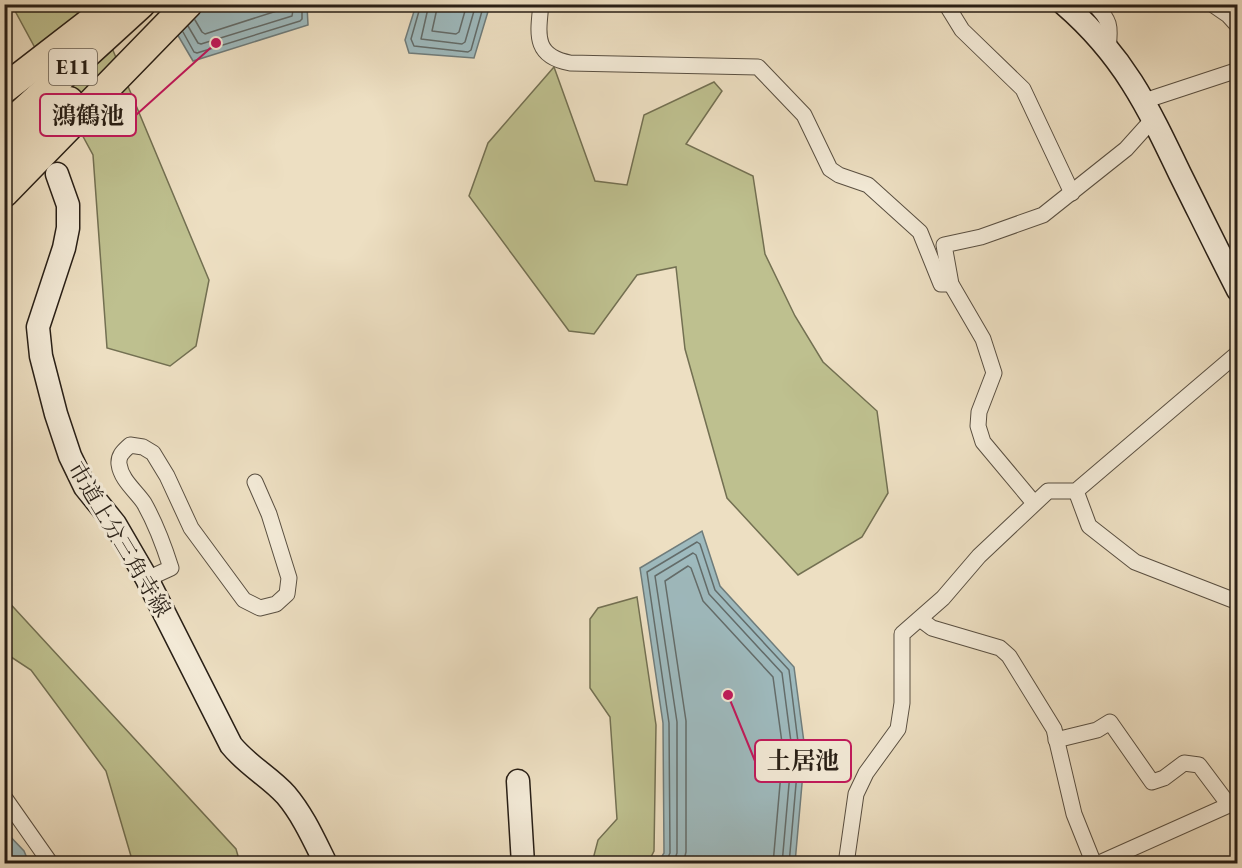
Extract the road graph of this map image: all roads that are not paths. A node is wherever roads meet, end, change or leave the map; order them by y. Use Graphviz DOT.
graph roads {
  1 [pos="114,4"];
  2 [pos="174,4"];
  3 [pos="188,4"];
  4 [pos="540,4"];
  5 [pos="946,4"];
  6 [pos="1064,4"];
  7 [pos="1094,4"];
  8 [pos="1212,4"];
  9 [pos="150,20"];
  10 [pos="1238,26"];
  11 [pos="1108,48"];
  12 [pos="1238,70"];
  13 [pos="4,89"];
  14 [pos="1148,110"];
  15 [pos="4,129"];
  16 [pos="4,160"];
  17 [pos="57,174"];
  18 [pos="4,193"];
  19 [pos="1072,193"];
  20 [pos="951,284"];
  21 [pos="1238,290"];
  22 [pos="1238,353"];
  23 [pos="255,482"];
  24 [pos="1076,490"];
  25 [pos="1034,503"];
  26 [pos="147,579"];
  27 [pos="1238,602"];
  28 [pos="920,619"];
  29 [pos="1056,740"];
  30 [pos="518,781"];
  31 [pos="4,797"];
  32 [pos="1233,803"];
  33 [pos="1100,863"];
  34 [pos="51,864"];
  35 [pos="326,864"];
  36 [pos="523,864"];
  37 [pos="846,864"];
  1 -- 13 [label="highway"];
  2 -- 9 [label="highway, E11"];
  3 -- 9 [label="highway"];
  4 -- 20 [label="street"];
  5 -- 19 [label="street"];
  6 -- 11 [label="street"];
  7 -- 11 [label="street"];
  8 -- 10 [label="street"];
  9 -- 15 [label="highway, E11"];
  9 -- 16 [label="highway, E11"];
  9 -- 18 [label="highway"];
  11 -- 14 [label="street"];
  12 -- 14 [label="street"];
  14 -- 19 [label="street"];
  14 -- 21 [label="street"];
  17 -- 26 [label="street, 市道上分三角寺線"];
  19 -- 20 [label="street"];
  20 -- 25 [label="street"];
  22 -- 24 [label="street"];
  23 -- 26 [label="street"];
  24 -- 25 [label="street"];
  24 -- 27 [label="street"];
  25 -- 28 [label="street"];
  26 -- 35 [label="street, 市道上分三角寺線"];
  28 -- 29 [label="street"];
  28 -- 37 [label="street"];
  29 -- 32 [label="street"];
  29 -- 33 [label="street"];
  30 -- 36 [label="street"];
  31 -- 34 [label="street"];
  32 -- 33 [label="street"];
}
